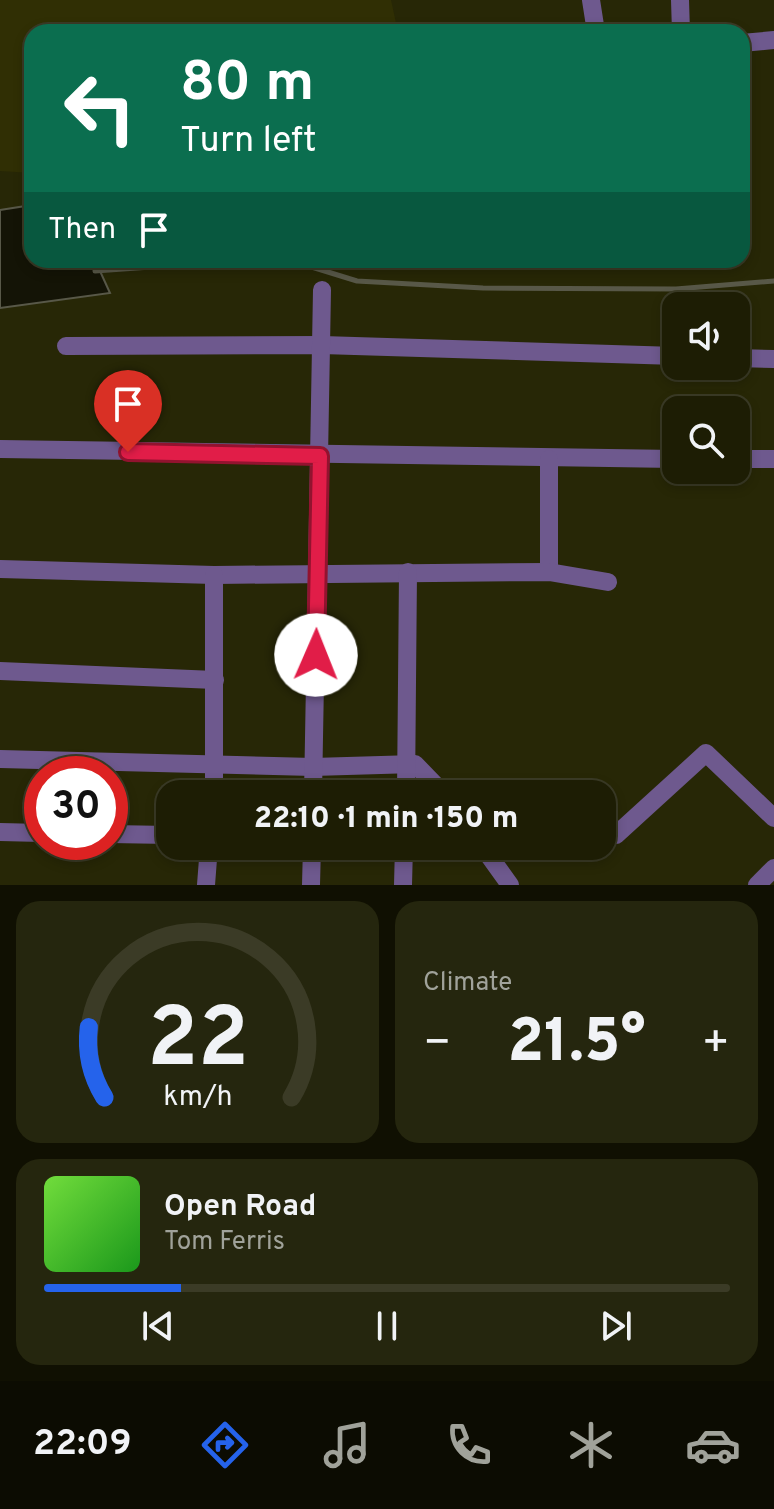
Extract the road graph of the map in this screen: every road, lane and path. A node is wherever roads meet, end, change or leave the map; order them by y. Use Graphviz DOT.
graph roads {
  1 [pos="591,0"];
  2 [pos="680,0"];
  3 [pos="595,24"];
  4 [pos="681,24"];
  5 [pos="774,40"];
  6 [pos="750,42"];
  7 [pos="322,290"];
  8 [pos="322,345"];
  9 [pos="66,346"];
  10 [pos="662,356"];
  11 [pos="750,358"];
  12 [pos="774,359"];
  13 [pos="0,449"];
  14 [pos="320,456"];
  15 [pos="549,459"];
  16 [pos="662,459"];
  17 [pos="750,459"];
  18 [pos="774,459"];
  19 [pos="0,569"];
  20 [pos="317,572"];
  21 [pos="408,572"];
  22 [pos="549,572"];
  23 [pos="214,575"];
  24 [pos="608,582"];
  25 [pos="0,671"];
  26 [pos="215,680"];
  27 [pos="0,759"];
  28 [pos="216,764"];
  29 [pos="407,764"];
  30 [pos="313,767"];
  31 [pos="215,780"];
  32 [pos="313,780"];
  33 [pos="406,780"];
  34 [pos="430,780"];
  35 [pos="774,818"];
  36 [pos="0,832"];
  37 [pos="24,833"];
  38 [pos="128,834"];
  39 [pos="156,835"];
  40 [pos="616,835"];
  41 [pos="208,860"];
  42 [pos="312,860"];
  43 [pos="404,860"];
  44 [pos="492,860"];
  45 [pos="774,868"];
  46 [pos="206,885"];
  47 [pos="311,885"];
  48 [pos="403,885"];
  49 [pos="510,885"];
  50 [pos="757,885"];
  1 -- 3 [label="street"];
  2 -- 4 [label="street"];
  5 -- 6 [label="street"];
  7 -- 8 [label="street"];
  8 -- 9 [label="street"];
  8 -- 10 [label="street"];
  8 -- 14 [label="street"];
  11 -- 12 [label="street"];
  13 -- 14 [label="street"];
  14 -- 15 [label="street"];
  14 -- 20 [label="street"];
  15 -- 16 [label="street"];
  15 -- 22 [label="street"];
  17 -- 18 [label="street"];
  19 -- 23 [label="street"];
  20 -- 21 [label="street"];
  20 -- 23 [label="street"];
  20 -- 30 [label="street"];
  21 -- 22 [label="street"];
  21 -- 29 [label="street"];
  22 -- 24 [label="street"];
  23 -- 26 [label="street"];
  25 -- 26 [label="street"];
  26 -- 28 [label="street"];
  27 -- 28 [label="street"];
  28 -- 30 [label="street"];
  28 -- 31 [label="street"];
  29 -- 30 [label="street"];
  29 -- 33 [label="street"];
  29 -- 34 [label="street"];
  30 -- 32 [label="street"];
  35 -- 40 [label="street"];
  36 -- 37 [label="street"];
  38 -- 39 [label="street"];
  41 -- 46 [label="street"];
  42 -- 47 [label="street"];
  43 -- 48 [label="street"];
  44 -- 49 [label="street"];
  45 -- 50 [label="street"];
}
